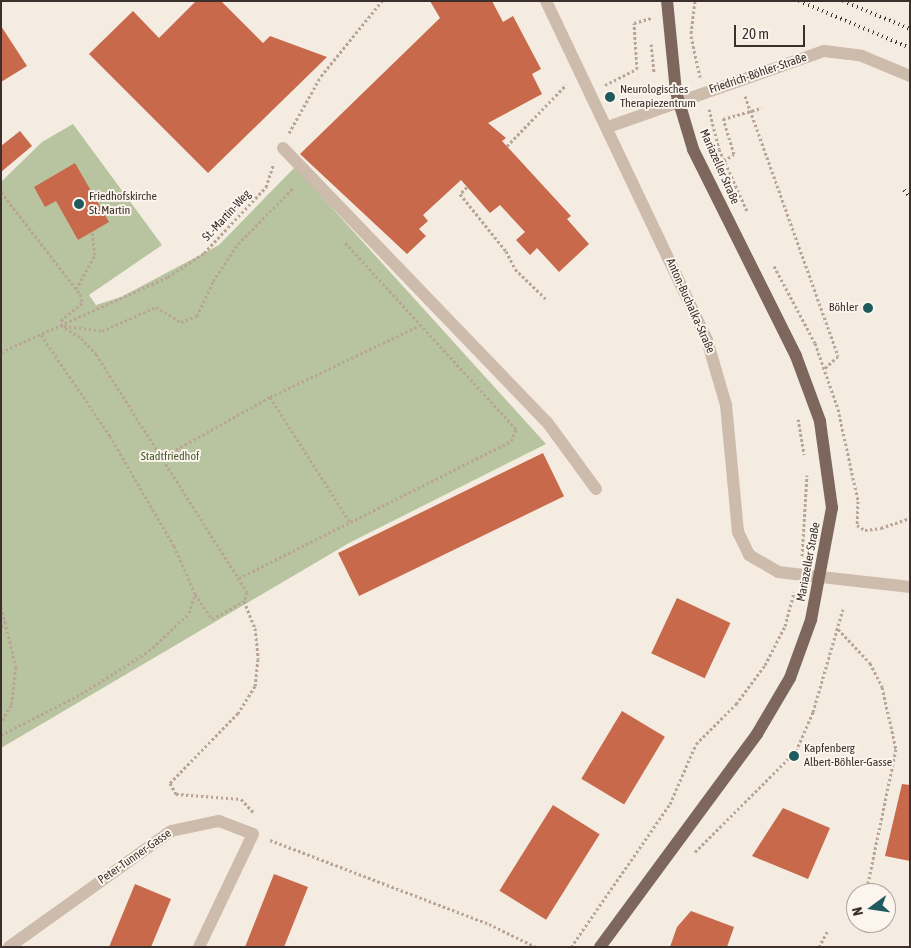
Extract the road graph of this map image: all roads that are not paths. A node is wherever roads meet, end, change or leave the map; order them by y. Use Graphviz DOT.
graph roads {
  1 [pos="546,1"];
  2 [pos="667,1"];
  3 [pos="910,76"];
  4 [pos="608,127"];
  5 [pos="284,148"];
  6 [pos="596,489"];
  7 [pos="821,577"];
  8 [pos="910,579"];
  9 [pos="889,584"];
  10 [pos="910,587"];
  11 [pos="9,947"];
  12 [pos="199,947"];
  13 [pos="600,947"];
  1 -- 4 [label="street, Anton-Buchalka-Straße"];
  2 -- 7 [label="main road, Mariazeller Straße"];
  3 -- 4 [label="street, Friedrich-Böhler-Straße"];
  4 -- 7 [label="street, Anton-Buchalka-Straße"];
  5 -- 6 [label="street"];
  7 -- 9 [label="street, Anton-Buchalka-Straße"];
  7 -- 13 [label="main road, Mariazeller Straße"];
  8 -- 9 [label="street"];
  9 -- 10 [label="street, Anton-Buchalka-Straße"];
  11 -- 12 [label="street, Peter-Tunner-Gasse"];
}
